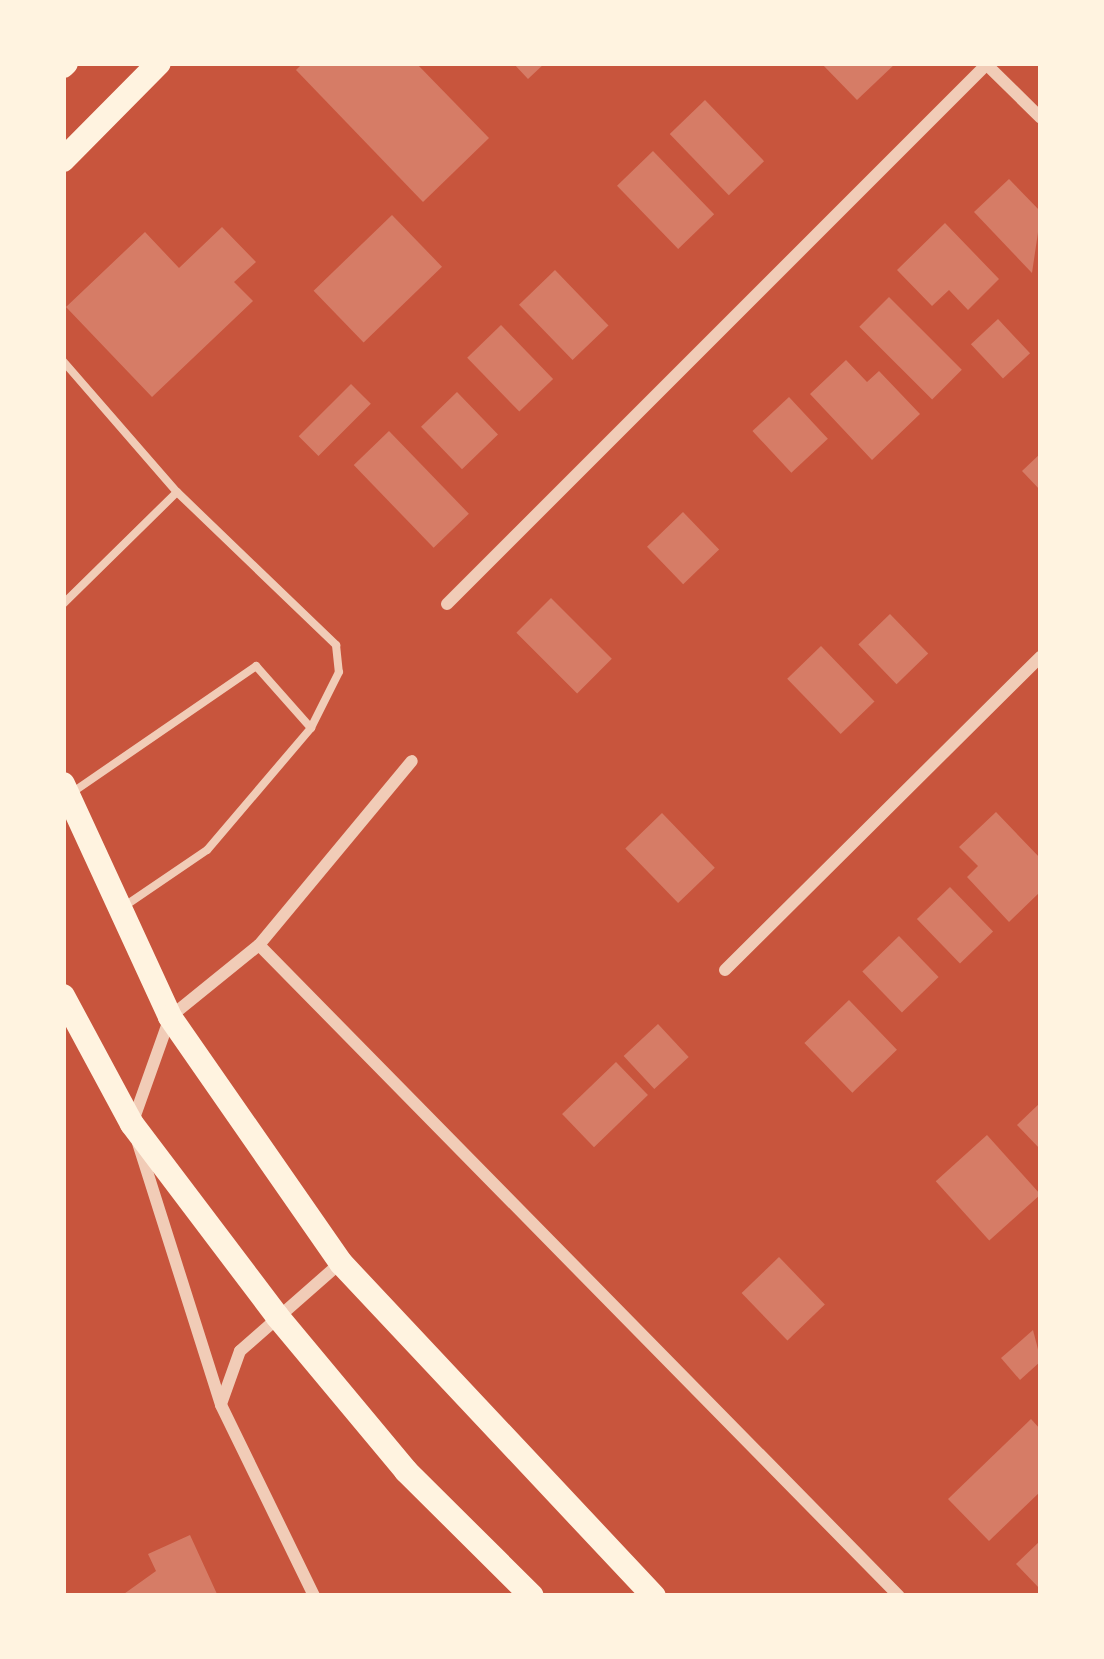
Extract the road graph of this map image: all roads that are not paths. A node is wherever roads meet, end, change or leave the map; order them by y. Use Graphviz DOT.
graph roads {
  1 [pos="159,63"];
  2 [pos="986,64"];
  3 [pos="1041,118"];
  4 [pos="63,160"];
  5 [pos="63,361"];
  6 [pos="177,492"];
  7 [pos="63,604"];
  8 [pos="447,604"];
  9 [pos="1041,656"];
  10 [pos="310,728"];
  11 [pos="412,761"];
  12 [pos="66,789"];
  13 [pos="120,909"];
  14 [pos="259,945"];
  15 [pos="725,970"];
  16 [pos="63,996"];
  17 [pos="170,1017"];
  18 [pos="132,1124"];
  19 [pos="341,1263"];
  20 [pos="278,1316"];
  21 [pos="220,1406"];
  22 [pos="314,1596"];
  23 [pos="532,1596"];
  24 [pos="654,1596"];
  25 [pos="899,1596"];
  1 -- 4 [label="main road"];
  2 -- 3 [label="street"];
  2 -- 8 [label="street"];
  5 -- 6 [label="lane"];
  6 -- 7 [label="lane"];
  6 -- 10 [label="lane"];
  9 -- 15 [label="street"];
  10 -- 12 [label="lane"];
  10 -- 13 [label="lane"];
  11 -- 14 [label="street"];
  12 -- 13 [label="main road"];
  13 -- 17 [label="main road"];
  14 -- 17 [label="street"];
  14 -- 25 [label="street"];
  16 -- 18 [label="main road"];
  17 -- 18 [label="street"];
  17 -- 19 [label="main road"];
  18 -- 20 [label="main road"];
  18 -- 21 [label="street"];
  19 -- 20 [label="street"];
  19 -- 24 [label="main road"];
  20 -- 21 [label="street"];
  20 -- 23 [label="main road"];
  21 -- 22 [label="street"];
}
